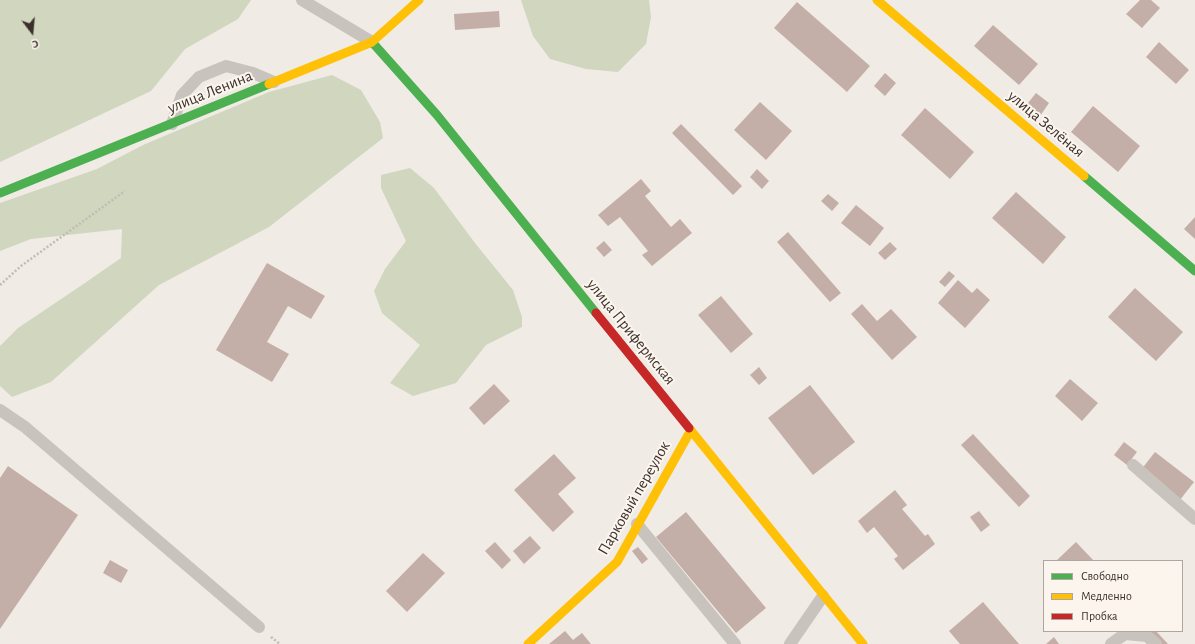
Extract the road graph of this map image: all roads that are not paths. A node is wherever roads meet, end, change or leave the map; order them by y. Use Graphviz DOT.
graph roads {
  1 [pos="302,0"];
  2 [pos="419,0"];
  3 [pos="877,0"];
  4 [pos="372,42"];
  5 [pos="275,82"];
  6 [pos="172,124"];
  7 [pos="0,193"];
  8 [pos="1195,270"];
  9 [pos="0,410"];
  10 [pos="691,430"];
  11 [pos="1133,465"];
  12 [pos="1195,520"];
  13 [pos="637,524"];
  14 [pos="823,596"];
  15 [pos="259,627"];
  16 [pos="789,643"];
  17 [pos="528,644"];
  18 [pos="735,644"];
  19 [pos="863,644"];
  20 [pos="1111,644"];
  21 [pos="1156,644"];
  1 -- 4 [label="lane"];
  2 -- 4 [label="street, улица Ленина"];
  3 -- 8 [label="street, улица Зелёная"];
  4 -- 5 [label="street, улица Ленина"];
  4 -- 10 [label="street, улица Прифермская"];
  5 -- 6 [label="street, улица Ленина"];
  5 -- 6 [label="lane"];
  6 -- 7 [label="street, улица Ленина"];
  9 -- 15 [label="lane"];
  10 -- 13 [label="street, Парковый переулок"];
  10 -- 14 [label="street, улица Прифермская"];
  11 -- 12 [label="lane"];
  13 -- 17 [label="street, Парковый переулок"];
  13 -- 18 [label="lane"];
  14 -- 16 [label="lane"];
  14 -- 19 [label="street, улица Прифермская"];
  20 -- 21 [label="lane"];
}
